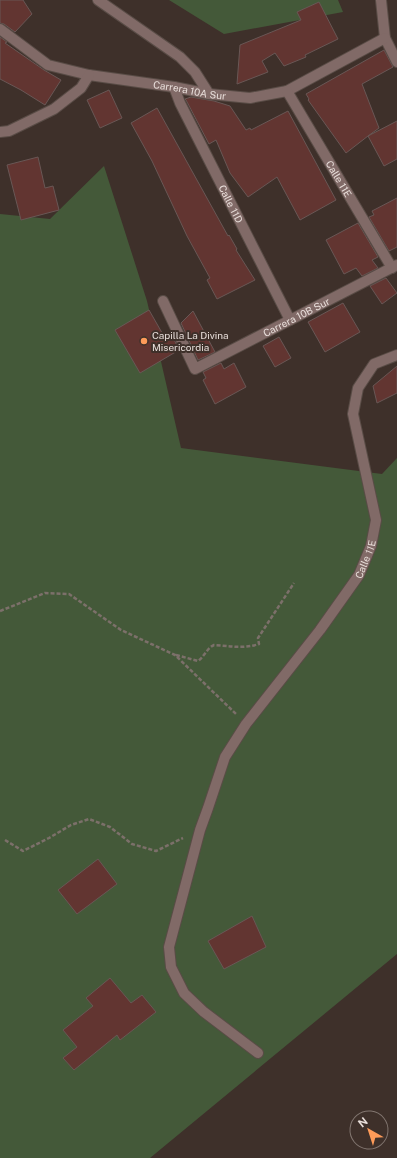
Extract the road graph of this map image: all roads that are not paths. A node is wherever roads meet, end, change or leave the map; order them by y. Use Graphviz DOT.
graph roads {
  1 [pos="98,0"];
  2 [pos="381,0"];
  3 [pos="0,29"];
  4 [pos="385,38"];
  5 [pos="397,62"];
  6 [pos="89,75"];
  7 [pos="174,87"];
  8 [pos="287,91"];
  9 [pos="209,94"];
  10 [pos="0,132"];
  11 [pos="394,266"];
  12 [pos="163,301"];
  13 [pos="290,320"];
  14 [pos="397,355"];
  15 [pos="258,1053"];
  1 -- 9 [label="street"];
  2 -- 4 [label="street"];
  3 -- 6 [label="street, Carrera 10A Sur"];
  4 -- 5 [label="street"];
  4 -- 8 [label="street, Carrera 10A Sur"];
  6 -- 7 [label="street, Carrera 10A Sur"];
  6 -- 10 [label="street"];
  7 -- 9 [label="street, Carrera 10A Sur"];
  7 -- 13 [label="street, Calle 11D"];
  8 -- 9 [label="street, Carrera 10A Sur"];
  8 -- 11 [label="street, Calle 11E"];
  11 -- 13 [label="street, Carrera 10B Sur"];
  12 -- 13 [label="street, Carrera 10B Sur"];
  14 -- 15 [label="street, Calle 11E"];
}
